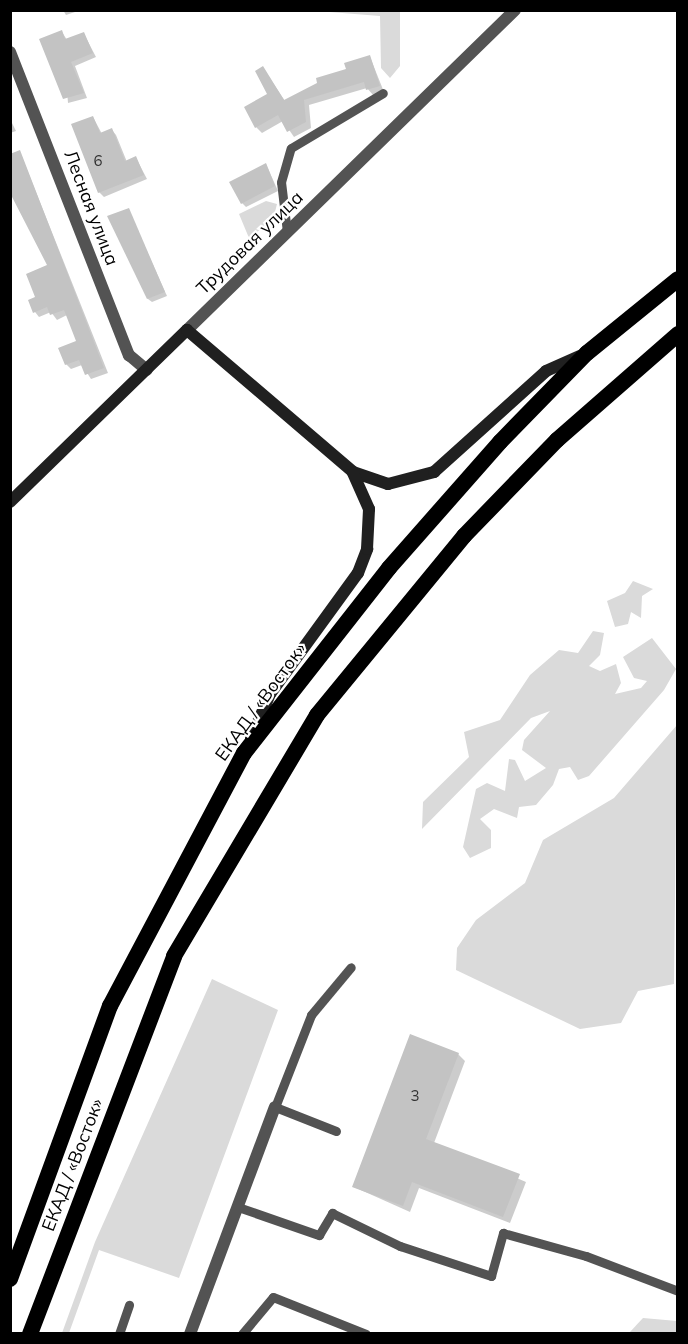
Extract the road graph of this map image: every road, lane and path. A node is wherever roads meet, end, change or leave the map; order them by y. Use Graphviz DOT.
graph roads {
  1 [pos="515,10"];
  2 [pos="10,52"];
  3 [pos="383,93"];
  4 [pos="287,232"];
  5 [pos="678,279"];
  6 [pos="187,330"];
  7 [pos="678,334"];
  8 [pos="586,353"];
  9 [pos="147,370"];
  10 [pos="352,472"];
  11 [pos="10,502"];
  12 [pos="244,753"];
  13 [pos="351,967"];
  14 [pos="275,1107"];
  15 [pos="336,1131"];
  16 [pos="238,1207"];
  17 [pos="10,1279"];
  18 [pos="678,1291"];
  19 [pos="129,1305"];
  20 [pos="30,1334"];
  21 [pos="119,1334"];
  22 [pos="190,1334"];
  23 [pos="242,1334"];
  24 [pos="366,1334"];
  1 -- 4 [label="street, Трудовая улица"];
  2 -- 9 [label="street, Лесная улица"];
  3 -- 4 [label="lane"];
  4 -- 6 [label="street, Трудовая улица"];
  5 -- 8 [label="highway, ЕКАД / «Восток»"];
  6 -- 9 [label="main road, Трудовая улица"];
  6 -- 10 [label="main road"];
  7 -- 20 [label="highway, ЕКАД / «Восток»"];
  8 -- 10 [label="main road"];
  8 -- 12 [label="highway, ЕКАД / «Восток»"];
  9 -- 11 [label="main road, Трудовая улица"];
  10 -- 12 [label="main road"];
  12 -- 17 [label="highway, ЕКАД / «Восток»"];
  13 -- 14 [label="lane"];
  14 -- 15 [label="lane"];
  14 -- 16 [label="street"];
  16 -- 18 [label="lane"];
  16 -- 22 [label="street"];
  19 -- 21 [label="lane"];
  23 -- 24 [label="lane"];
}
